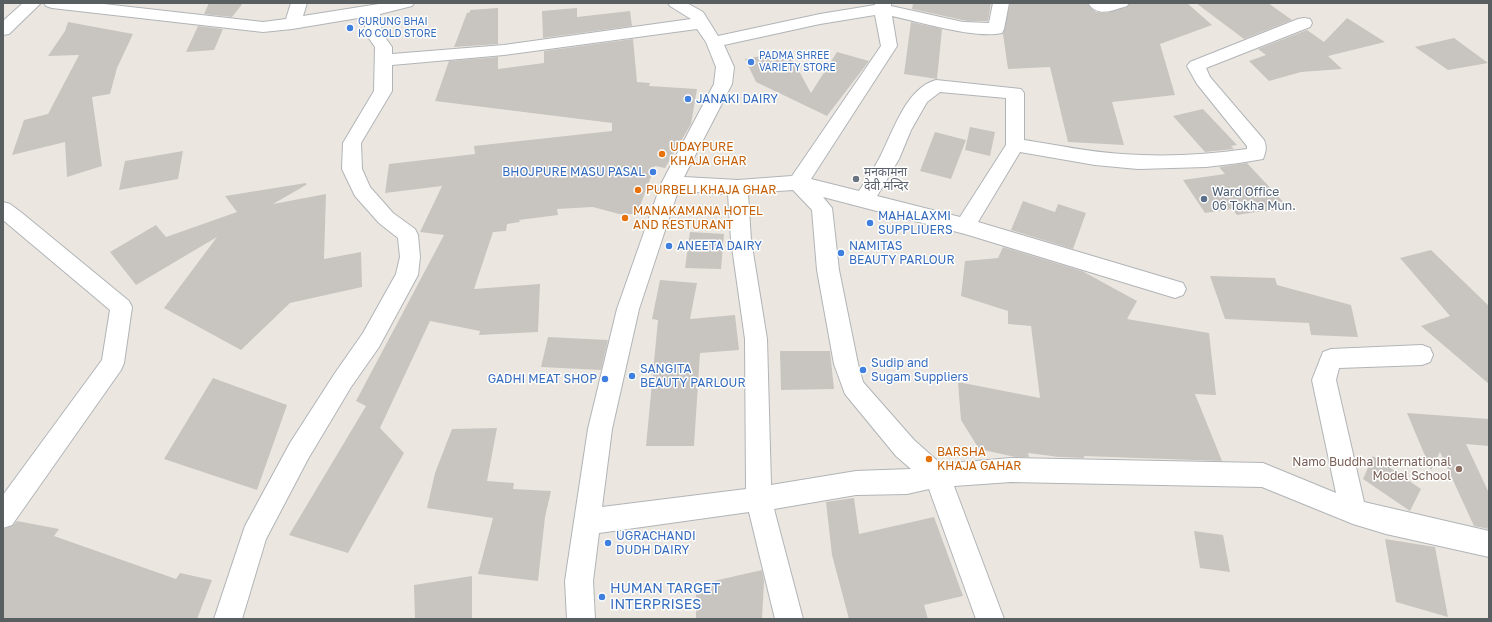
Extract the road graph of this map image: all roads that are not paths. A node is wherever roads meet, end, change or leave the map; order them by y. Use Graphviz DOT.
graph roads {
  1 [pos="33,3"];
  2 [pos="52,3"];
  3 [pos="299,3"];
  4 [pos="406,3"];
  5 [pos="676,3"];
  6 [pos="1001,3"];
  7 [pos="1096,3"];
  8 [pos="1121,3"];
  9 [pos="882,6"];
  10 [pos="372,11"];
  11 [pos="702,23"];
  12 [pos="1304,23"];
  13 [pos="292,24"];
  14 [pos="3,30"];
  15 [pos="714,42"];
  16 [pos="384,60"];
  17 [pos="1015,145"];
  18 [pos="798,183"];
  19 [pos="670,184"];
  20 [pos="738,187"];
  21 [pos="864,200"];
  22 [pos="3,209"];
  23 [pos="965,226"];
  24 [pos="1175,289"];
  25 [pos="1422,356"];
  26 [pos="936,476"];
  27 [pos="759,499"];
  28 [pos="1353,512"];
  29 [pos="3,516"];
  30 [pos="587,522"];
  31 [pos="1489,544"];
  32 [pos="228,619"];
  33 [pos="581,619"];
  34 [pos="789,619"];
  35 [pos="990,619"];
  1 -- 14 [label="street"];
  2 -- 13 [label="street"];
  3 -- 13 [label="street"];
  4 -- 10 [label="street"];
  5 -- 11 [label="street"];
  6 -- 9 [label="street"];
  7 -- 8 [label="street"];
  9 -- 15 [label="street"];
  9 -- 18 [label="street"];
  10 -- 13 [label="street"];
  10 -- 16 [label="street"];
  11 -- 15 [label="street"];
  11 -- 16 [label="street"];
  12 -- 17 [label="street"];
  15 -- 19 [label="street"];
  16 -- 32 [label="street"];
  17 -- 21 [label="street"];
  17 -- 23 [label="street"];
  18 -- 20 [label="street"];
  18 -- 21 [label="street"];
  18 -- 26 [label="street"];
  19 -- 20 [label="street"];
  19 -- 30 [label="street"];
  20 -- 27 [label="street"];
  21 -- 23 [label="street"];
  22 -- 29 [label="street"];
  23 -- 24 [label="street"];
  25 -- 28 [label="street"];
  26 -- 27 [label="street"];
  26 -- 28 [label="street"];
  26 -- 35 [label="street"];
  27 -- 30 [label="street"];
  27 -- 34 [label="street"];
  28 -- 31 [label="street"];
  30 -- 33 [label="street"];
}
